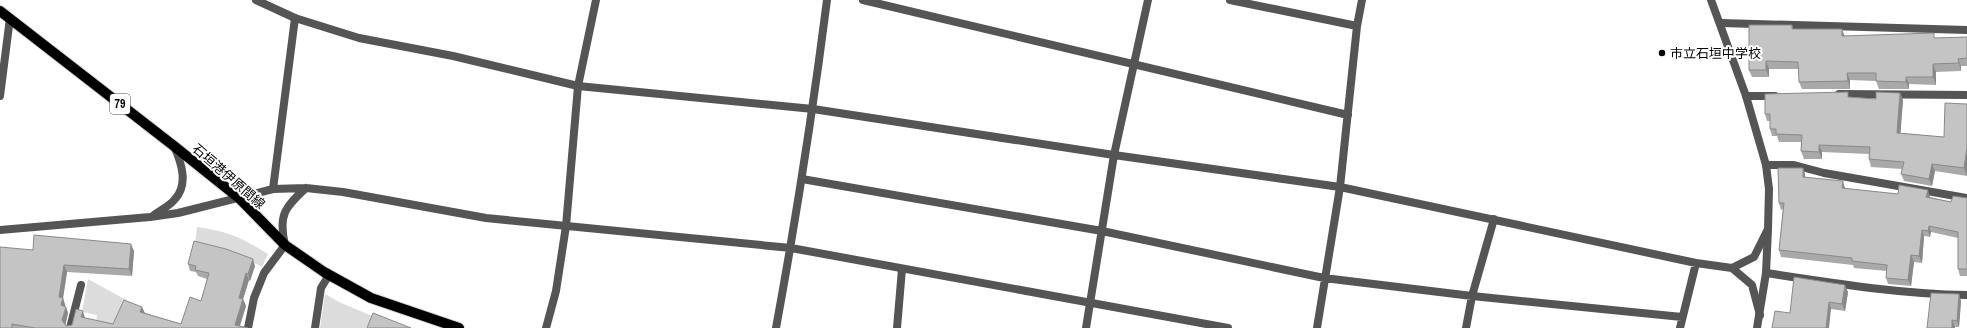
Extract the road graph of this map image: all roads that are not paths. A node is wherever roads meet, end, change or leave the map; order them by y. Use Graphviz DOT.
graph roads {
  1 [pos="256,0"];
  2 [pos="596,0"];
  3 [pos="826,0"];
  4 [pos="863,0"];
  5 [pos="1148,0"];
  6 [pos="1230,0"];
  7 [pos="1362,0"];
  8 [pos="1711,0"];
  9 [pos="0,11"];
  10 [pos="10,18"];
  11 [pos="295,18"];
  12 [pos="1720,24"];
  13 [pos="1357,26"];
  14 [pos="1967,30"];
  15 [pos="1134,65"];
  16 [pos="578,86"];
  17 [pos="1832,94"];
  18 [pos="1785,95"];
  19 [pos="1967,95"];
  20 [pos="0,96"];
  21 [pos="1746,96"];
  22 [pos="813,110"];
  23 [pos="1348,115"];
  24 [pos="174,146"];
  25 [pos="1114,155"];
  26 [pos="1766,165"];
  27 [pos="802,179"];
  28 [pos="1340,187"];
  29 [pos="306,188"];
  30 [pos="273,189"];
  31 [pos="238,198"];
  32 [pos="1967,198"];
  33 [pos="150,217"];
  34 [pos="1494,219"];
  35 [pos="566,226"];
  36 [pos="1768,229"];
  37 [pos="0,231"];
  38 [pos="1102,231"];
  39 [pos="285,244"];
  40 [pos="791,248"];
  41 [pos="1696,263"];
  42 [pos="1732,268"];
  43 [pos="902,269"];
  44 [pos="1766,273"];
  45 [pos="329,275"];
  46 [pos="1324,278"];
  47 [pos="81,285"];
  48 [pos="1967,295"];
  49 [pos="1472,296"];
  50 [pos="1090,303"];
  51 [pos="1760,316"];
  52 [pos="1682,317"];
  53 [pos="70,328"];
  54 [pos="248,328"];
  55 [pos="315,328"];
  56 [pos="459,328"];
  57 [pos="546,328"];
  58 [pos="776,328"];
  59 [pos="897,328"];
  60 [pos="1086,328"];
  61 [pos="1228,328"];
  62 [pos="1317,328"];
  63 [pos="1466,328"];
  64 [pos="1680,328"];
  65 [pos="1757,328"];
  1 -- 11 [label="street"];
  2 -- 16 [label="street"];
  3 -- 22 [label="street"];
  4 -- 15 [label="street"];
  5 -- 15 [label="street"];
  6 -- 13 [label="street"];
  7 -- 13 [label="street"];
  8 -- 12 [label="street"];
  9 -- 10 [label="main road, 石垣港伊原間線 / 79"];
  10 -- 20 [label="street"];
  10 -- 24 [label="main road, 石垣港伊原間線 / 79"];
  11 -- 16 [label="street"];
  11 -- 30 [label="street"];
  12 -- 14 [label="street"];
  12 -- 21 [label="street"];
  13 -- 23 [label="street"];
  15 -- 23 [label="street"];
  15 -- 25 [label="street"];
  16 -- 22 [label="street"];
  16 -- 35 [label="street"];
  17 -- 19 [label="street"];
  18 -- 21 [label="street"];
  21 -- 26 [label="street"];
  22 -- 25 [label="street"];
  22 -- 27 [label="street"];
  23 -- 28 [label="street"];
  24 -- 31 [label="main road, 石垣港伊原間線 / 79"];
  24 -- 33 [label="street"];
  25 -- 28 [label="street"];
  25 -- 38 [label="street"];
  26 -- 32 [label="street"];
  26 -- 36 [label="street"];
  27 -- 38 [label="street"];
  27 -- 40 [label="street"];
  28 -- 34 [label="street"];
  28 -- 46 [label="street"];
  29 -- 30 [label="street"];
  29 -- 35 [label="street"];
  29 -- 39 [label="street"];
  30 -- 31 [label="street"];
  31 -- 33 [label="street"];
  31 -- 39 [label="main road, 石垣港伊原間線 / 79"];
  33 -- 37 [label="street"];
  34 -- 41 [label="street"];
  34 -- 49 [label="street"];
  35 -- 40 [label="street"];
  35 -- 57 [label="street"];
  36 -- 42 [label="street"];
  36 -- 44 [label="street"];
  38 -- 46 [label="street"];
  38 -- 50 [label="street"];
  39 -- 45 [label="main road, 石垣港伊原間線 / 79"];
  39 -- 54 [label="street"];
  40 -- 43 [label="street"];
  40 -- 58 [label="street"];
  41 -- 42 [label="street"];
  41 -- 52 [label="street"];
  42 -- 51 [label="street"];
  43 -- 50 [label="street"];
  43 -- 59 [label="street"];
  44 -- 48 [label="street"];
  44 -- 51 [label="street"];
  45 -- 55 [label="street"];
  45 -- 56 [label="main road, 石垣港伊原間線 / 79"];
  46 -- 49 [label="street"];
  46 -- 62 [label="street"];
  47 -- 53 [label="street"];
  49 -- 52 [label="street"];
  49 -- 63 [label="street"];
  50 -- 60 [label="street"];
  50 -- 61 [label="street"];
  51 -- 65 [label="street"];
  52 -- 64 [label="street"];
}
